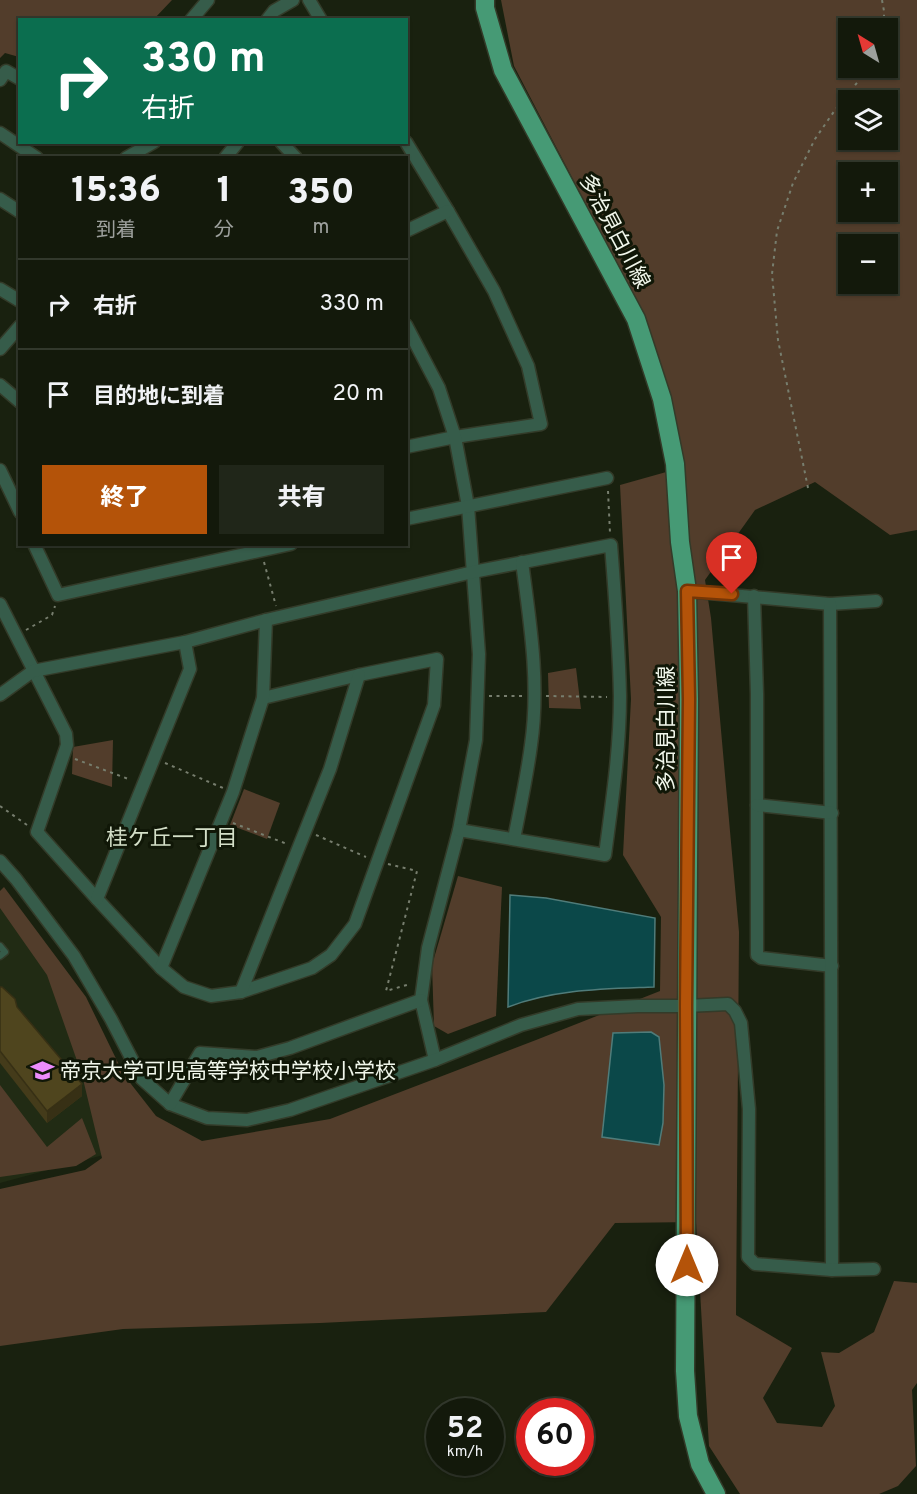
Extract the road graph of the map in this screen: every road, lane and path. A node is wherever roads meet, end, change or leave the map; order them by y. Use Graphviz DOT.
graph roads {
  1 [pos="208,0"];
  2 [pos="293,0"];
  3 [pos="309,0"];
  4 [pos="485,0"];
  5 [pos="882,0"];
  6 [pos="192,18"];
  7 [pos="269,18"];
  8 [pos="320,18"];
  9 [pos="884,18"];
  10 [pos="18,78"];
  11 [pos="861,78"];
  12 [pos="0,80"];
  13 [pos="0,133"];
  14 [pos="150,144"];
  15 [pos="236,144"];
  16 [pos="282,144"];
  17 [pos="407,144"];
  18 [pos="34,156"];
  19 [pos="130,156"];
  20 [pos="227,156"];
  21 [pos="294,156"];
  22 [pos="0,199"];
  23 [pos="18,211"];
  24 [pos="448,211"];
  25 [pos="408,230"];
  26 [pos="0,289"];
  27 [pos="18,300"];
  28 [pos="18,328"];
  29 [pos="408,329"];
  30 [pos="0,349"];
  31 [pos="0,385"];
  32 [pos="18,400"];
  33 [pos="455,437"];
  34 [pos="408,446"];
  35 [pos="0,470"];
  36 [pos="607,478"];
  37 [pos="808,488"];
  38 [pos="468,506"];
  39 [pos="18,508"];
  40 [pos="408,519"];
  41 [pos="611,545"];
  42 [pos="35,546"];
  43 [pos="282,546"];
  44 [pos="261,551"];
  45 [pos="522,562"];
  46 [pos="473,572"];
  47 [pos="687,591"];
  48 [pos="58,596"];
  49 [pos="754,596"];
  50 [pos="876,601"];
  51 [pos="0,604"];
  52 [pos="830,604"];
  53 [pos="279,617"];
  54 [pos="266,620"];
  55 [pos="15,635"];
  56 [pos="185,642"];
  57 [pos="33,671"];
  58 [pos="359,675"];
  59 [pos="0,695"];
  60 [pos="263,698"];
  61 [pos="64,755"];
  62 [pos="154,758"];
  63 [pos="143,784"];
  64 [pos="233,792"];
  65 [pos="757,805"];
  66 [pos="0,806"];
  67 [pos="832,813"];
  68 [pos="222,819"];
  69 [pos="305,830"];
  70 [pos="459,830"];
  71 [pos="37,832"];
  72 [pos="514,839"];
  73 [pos="298,849"];
  74 [pos="378,862"];
  75 [pos="2,867"];
  76 [pos="97,899"];
  77 [pos="0,946"];
  78 [pos="0,956"];
  79 [pos="832,966"];
  80 [pos="161,968"];
  81 [pos="424,980"];
  82 [pos="241,992"];
  83 [pos="421,1000"];
  84 [pos="686,1006"];
  85 [pos="435,1060"];
  86 [pos="170,1104"];
  87 [pos="874,1269"];
  88 [pos="832,1270"];
  89 [pos="716,1494"];
  1 -- 6 [label="street"];
  2 -- 7 [label="street"];
  3 -- 8 [label="street"];
  4 -- 47 [label="main road, 多治見白川線"];
  5 -- 9 [label="path"];
  10 -- 12 [label="street"];
  11 -- 37 [label="path"];
  13 -- 18 [label="street"];
  14 -- 19 [label="street"];
  15 -- 20 [label="street"];
  16 -- 21 [label="street"];
  17 -- 24 [label="street"];
  22 -- 23 [label="street"];
  24 -- 25 [label="street"];
  24 -- 33 [label="street"];
  26 -- 27 [label="street"];
  28 -- 30 [label="street"];
  29 -- 33 [label="street"];
  31 -- 32 [label="street"];
  33 -- 34 [label="street"];
  33 -- 38 [label="street"];
  35 -- 39 [label="street"];
  36 -- 38 [label="street"];
  36 -- 41 [label="path"];
  38 -- 40 [label="street"];
  38 -- 46 [label="street"];
  41 -- 45 [label="street"];
  41 -- 72 [label="street"];
  42 -- 48 [label="street"];
  43 -- 44 [label="street"];
  44 -- 48 [label="street"];
  44 -- 53 [label="path"];
  45 -- 46 [label="street"];
  45 -- 72 [label="street"];
  46 -- 53 [label="street"];
  46 -- 70 [label="street"];
  47 -- 49 [label="street"];
  47 -- 84 [label="main road, 多治見白川線"];
  48 -- 55 [label="path"];
  49 -- 52 [label="street"];
  49 -- 65 [label="street"];
  50 -- 52 [label="street"];
  51 -- 55 [label="street"];
  52 -- 67 [label="street"];
  53 -- 54 [label="street"];
  54 -- 56 [label="street"];
  54 -- 60 [label="street"];
  55 -- 57 [label="street"];
  56 -- 57 [label="street"];
  56 -- 62 [label="street"];
  57 -- 59 [label="street"];
  57 -- 61 [label="street"];
  58 -- 60 [label="street"];
  58 -- 69 [label="street"];
  58 -- 74 [label="street"];
  60 -- 64 [label="street"];
  61 -- 63 [label="path"];
  61 -- 71 [label="street"];
  62 -- 63 [label="street"];
  62 -- 64 [label="path"];
  63 -- 76 [label="street"];
  64 -- 68 [label="street"];
  65 -- 67 [label="street"];
  65 -- 79 [label="street"];
  66 -- 71 [label="path"];
  67 -- 79 [label="street"];
  68 -- 73 [label="path"];
  68 -- 80 [label="street"];
  69 -- 73 [label="street"];
  69 -- 74 [label="path"];
  70 -- 72 [label="street"];
  70 -- 81 [label="street"];
  71 -- 76 [label="street"];
  73 -- 82 [label="street"];
  74 -- 81 [label="path"];
  74 -- 82 [label="street"];
  75 -- 86 [label="street"];
  76 -- 80 [label="street"];
  77 -- 78 [label="lane"];
  79 -- 88 [label="street"];
  80 -- 82 [label="street"];
  81 -- 83 [label="street"];
  83 -- 85 [label="street"];
  83 -- 86 [label="street"];
  84 -- 85 [label="street"];
  84 -- 88 [label="street"];
  84 -- 89 [label="main road, 多治見白川線"];
  85 -- 86 [label="street"];
  87 -- 88 [label="street"];
}
